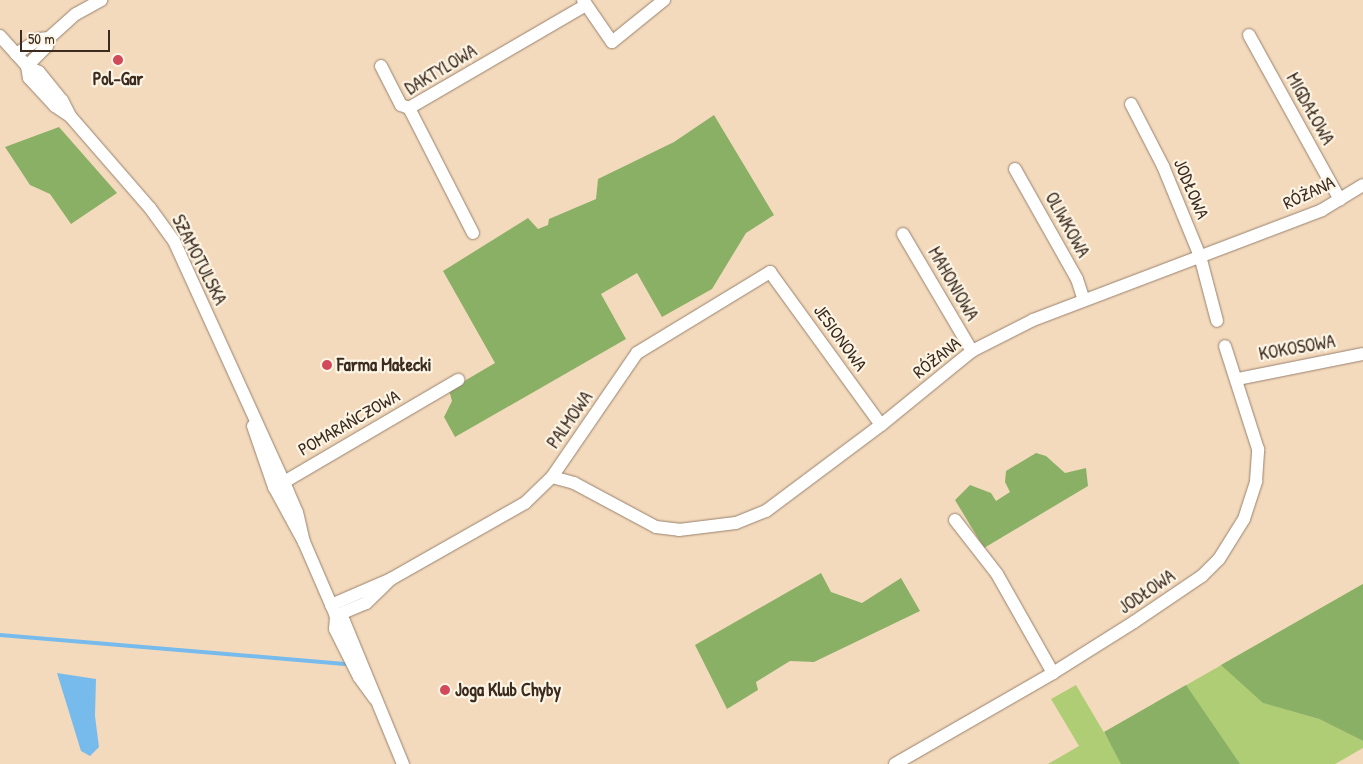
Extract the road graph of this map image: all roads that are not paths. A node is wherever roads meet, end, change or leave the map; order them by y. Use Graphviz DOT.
graph roads {
  1 [pos="101,0"];
  2 [pos="664,0"];
  3 [pos="584,2"];
  4 [pos="0,36"];
  5 [pos="1249,36"];
  6 [pos="49,38"];
  7 [pos="16,54"];
  8 [pos="27,66"];
  9 [pos="381,66"];
  10 [pos="1131,104"];
  11 [pos="409,108"];
  12 [pos="1015,169"];
  13 [pos="1363,184"];
  14 [pos="1340,200"];
  15 [pos="473,233"];
  16 [pos="903,234"];
  17 [pos="1200,256"];
  18 [pos="770,272"];
  19 [pos="1084,300"];
  20 [pos="1217,321"];
  21 [pos="1225,346"];
  22 [pos="972,351"];
  23 [pos="1363,354"];
  24 [pos="1238,379"];
  25 [pos="458,380"];
  26 [pos="881,425"];
  27 [pos="552,476"];
  28 [pos="279,485"];
  29 [pos="955,520"];
  30 [pos="334,610"];
  31 [pos="1053,673"];
  32 [pos="403,764"];
  33 [pos="895,764"];
  1 -- 6 [label="street"];
  2 -- 3 [label="street"];
  3 -- 11 [label="street, DAKTYLOWA"];
  4 -- 7 [label="street, SZAMOTULSKA"];
  5 -- 14 [label="street, MIGDAŁOWA"];
  6 -- 7 [label="street"];
  6 -- 8 [label="street"];
  7 -- 8 [label="street, SZAMOTULSKA"];
  8 -- 28 [label="street, SZAMOTULSKA"];
  9 -- 11 [label="street"];
  10 -- 17 [label="street, JODŁOWA"];
  11 -- 15 [label="street, DAKTYLOWA"];
  12 -- 19 [label="street, OLIWKOWA"];
  13 -- 14 [label="street, RÓŻANA"];
  14 -- 17 [label="street, RÓŻANA"];
  16 -- 22 [label="street, MAHONIOWA"];
  17 -- 19 [label="street, RÓŻANA"];
  17 -- 20 [label="street, JODŁOWA"];
  18 -- 26 [label="street, JESIONOWA"];
  18 -- 27 [label="street, PALMOWA"];
  19 -- 22 [label="street, RÓŻANA"];
  21 -- 24 [label="street, JODŁOWA"];
  22 -- 26 [label="street, RÓŻANA"];
  23 -- 24 [label="street, KOKOSOWA"];
  24 -- 31 [label="street, JODŁOWA"];
  25 -- 28 [label="street, POMARAŃCZOWA"];
  26 -- 27 [label="street, RÓŻANA"];
  27 -- 30 [label="street, PALMOWA"];
  28 -- 30 [label="street, SZAMOTULSKA"];
  29 -- 31 [label="street"];
  30 -- 32 [label="street, SZAMOTULSKA"];
  31 -- 33 [label="street, JODŁOWA"];
}
